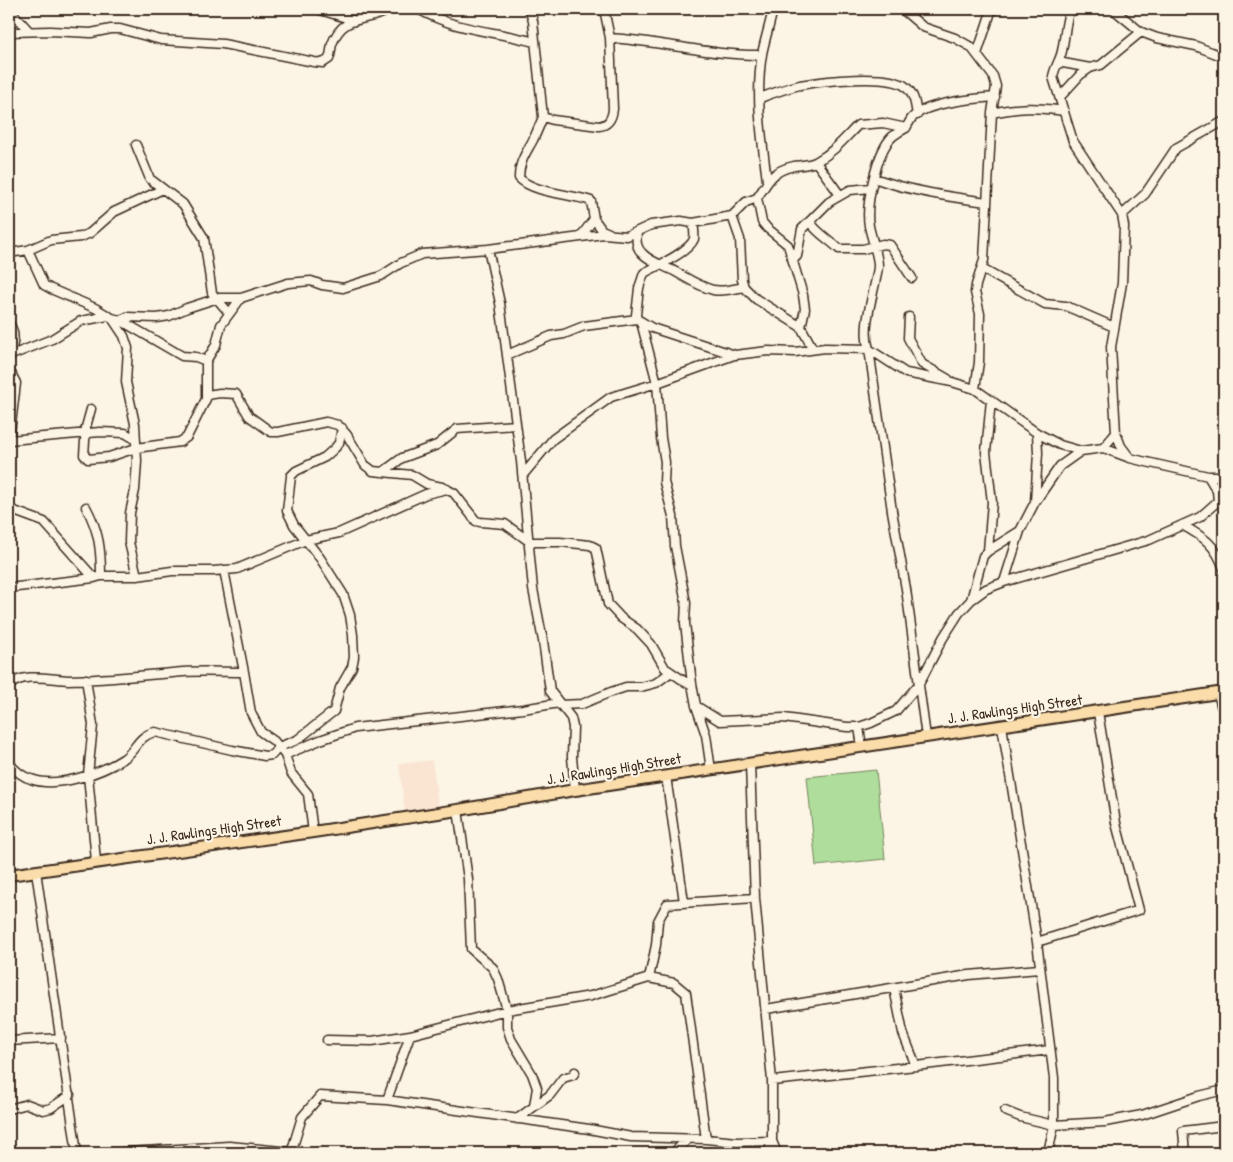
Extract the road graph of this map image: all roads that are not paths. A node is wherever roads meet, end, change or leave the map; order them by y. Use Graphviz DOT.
graph roads {
  1 [pos="9,9"];
  2 [pos="317,9"];
  3 [pos="391,9"];
  4 [pos="418,9"];
  5 [pos="530,9"];
  6 [pos="604,9"];
  7 [pos="773,9"];
  8 [pos="902,9"];
  9 [pos="994,9"];
  10 [pos="1069,9"];
  11 [pos="1113,9"];
  12 [pos="353,20"];
  13 [pos="29,31"];
  14 [pos="9,32"];
  15 [pos="1141,32"];
  16 [pos="610,38"];
  17 [pos="534,42"];
  18 [pos="977,54"];
  19 [pos="762,55"];
  20 [pos="1224,57"];
  21 [pos="1058,62"];
  22 [pos="1090,68"];
  23 [pos="996,97"];
  24 [pos="1060,97"];
  25 [pos="760,98"];
  26 [pos="1064,111"];
  27 [pos="992,113"];
  28 [pos="917,115"];
  29 [pos="543,117"];
  30 [pos="1224,122"];
  31 [pos="906,128"];
  32 [pos="136,145"];
  33 [pos="764,162"];
  34 [pos="816,162"];
  35 [pos="777,172"];
  36 [pos="874,178"];
  37 [pos="767,182"];
  38 [pos="872,188"];
  39 [pos="163,189"];
  40 [pos="840,195"];
  41 [pos="757,198"];
  42 [pos="987,202"];
  43 [pos="1122,215"];
  44 [pos="732,216"];
  45 [pos="594,219"];
  46 [pos="810,222"];
  47 [pos="693,223"];
  48 [pos="637,232"];
  49 [pos="611,234"];
  50 [pos="581,236"];
  51 [pos="874,247"];
  52 [pos="488,249"];
  53 [pos="28,250"];
  54 [pos="9,253"];
  55 [pos="793,260"];
  56 [pos="659,264"];
  57 [pos="982,269"];
  58 [pos="912,278"];
  59 [pos="744,288"];
  60 [pos="218,298"];
  61 [pos="241,298"];
  62 [pos="229,313"];
  63 [pos="110,317"];
  64 [pos="909,317"];
  65 [pos="120,320"];
  66 [pos="639,320"];
  67 [pos="9,323"];
  68 [pos="801,327"];
  69 [pos="1114,327"];
  70 [pos="813,349"];
  71 [pos="869,349"];
  72 [pos="507,355"];
  73 [pos="735,355"];
  74 [pos="9,357"];
  75 [pos="206,361"];
  76 [pos="922,364"];
  77 [pos="9,369"];
  78 [pos="920,376"];
  79 [pos="952,382"];
  80 [pos="657,383"];
  81 [pos="975,389"];
  82 [pos="207,396"];
  83 [pos="991,400"];
  84 [pos="91,409"];
  85 [pos="516,425"];
  86 [pos="342,428"];
  87 [pos="86,433"];
  88 [pos="1037,433"];
  89 [pos="1116,433"];
  90 [pos="135,439"];
  91 [pos="9,440"];
  92 [pos="339,442"];
  93 [pos="351,443"];
  94 [pos="136,448"];
  95 [pos="1103,448"];
  96 [pos="1082,451"];
  97 [pos="1130,458"];
  98 [pos="383,472"];
  99 [pos="523,474"];
  100 [pos="1208,476"];
  101 [pos="1224,476"];
  102 [pos="447,489"];
  103 [pos="1035,502"];
  104 [pos="86,507"];
  105 [pos="9,509"];
  106 [pos="1182,525"];
  107 [pos="1020,530"];
  108 [pos="306,540"];
  109 [pos="530,542"];
  110 [pos="988,551"];
  111 [pos="1224,569"];
  112 [pos="224,570"];
  113 [pos="137,576"];
  114 [pos="98,577"];
  115 [pos="1004,582"];
  116 [pos="9,588"];
  117 [pos="970,600"];
  118 [pos="244,672"];
  119 [pos="671,672"];
  120 [pos="86,679"];
  121 [pos="692,684"];
  122 [pos="920,684"];
  123 [pos="9,686"];
  124 [pos="1221,693"];
  125 [pos="559,704"];
  126 [pos="696,706"];
  127 [pos="1098,712"];
  128 [pos="1224,717"];
  129 [pos="1002,726"];
  130 [pos="859,727"];
  131 [pos="926,737"];
  132 [pos="862,747"];
  133 [pos="279,748"];
  134 [pos="284,755"];
  135 [pos="750,764"];
  136 [pos="10,766"];
  137 [pos="711,770"];
  138 [pos="88,775"];
  139 [pos="666,776"];
  140 [pos="575,790"];
  141 [pos="458,810"];
  142 [pos="313,832"];
  143 [pos="96,861"];
  144 [pos="36,871"];
  145 [pos="9,874"];
  146 [pos="755,898"];
  147 [pos="684,902"];
  148 [pos="1037,942"];
  149 [pos="1039,969"];
  150 [pos="649,978"];
  151 [pos="894,988"];
  152 [pos="766,1009"];
  153 [pos="507,1010"];
  154 [pos="410,1035"];
  155 [pos="61,1038"];
  156 [pos="327,1040"];
  157 [pos="9,1041"];
  158 [pos="1050,1050"];
  159 [pos="916,1066"];
  160 [pos="575,1072"];
  161 [pos="772,1080"];
  162 [pos="537,1088"];
  163 [pos="1224,1090"];
  164 [pos="70,1095"];
  165 [pos="550,1096"];
  166 [pos="387,1100"];
  167 [pos="534,1106"];
  168 [pos="9,1109"];
  169 [pos="1005,1111"];
  170 [pos="517,1119"];
  171 [pos="1054,1125"];
  172 [pos="1224,1126"];
  173 [pos="706,1139"];
  174 [pos="686,1140"];
  175 [pos="772,1141"];
  176 [pos="77,1153"];
  177 [pos="110,1153"];
  178 [pos="291,1153"];
  179 [pos="672,1153"];
  180 [pos="768,1153"];
  181 [pos="777,1153"];
  182 [pos="1048,1153"];
  183 [pos="1185,1153"];
  1 -- 13 [label="street"];
  2 -- 12 [label="street"];
  3 -- 12 [label="street"];
  4 -- 17 [label="street"];
  5 -- 17 [label="street"];
  6 -- 16 [label="street"];
  7 -- 19 [label="street"];
  8 -- 18 [label="street"];
  9 -- 18 [label="street"];
  10 -- 21 [label="street"];
  11 -- 15 [label="street"];
  12 -- 13 [label="street"];
  13 -- 14 [label="street"];
  15 -- 20 [label="street"];
  15 -- 22 [label="street"];
  16 -- 19 [label="street"];
  16 -- 29 [label="street"];
  17 -- 29 [label="street"];
  18 -- 23 [label="street"];
  19 -- 25 [label="street"];
  21 -- 22 [label="street"];
  21 -- 24 [label="street"];
  22 -- 24 [label="street"];
  23 -- 27 [label="street"];
  23 -- 28 [label="street"];
  24 -- 26 [label="street"];
  25 -- 28 [label="street"];
  25 -- 33 [label="street"];
  26 -- 27 [label="street"];
  26 -- 43 [label="street"];
  27 -- 42 [label="street"];
  28 -- 31 [label="street"];
  29 -- 45 [label="street"];
  30 -- 43 [label="street"];
  31 -- 34 [label="street"];
  31 -- 36 [label="street"];
  32 -- 39 [label="street"];
  33 -- 35 [label="street"];
  33 -- 37 [label="street"];
  34 -- 35 [label="street"];
  34 -- 40 [label="street"];
  35 -- 37 [label="street"];
  36 -- 38 [label="street"];
  36 -- 42 [label="street"];
  37 -- 41 [label="street"];
  38 -- 40 [label="street"];
  38 -- 51 [label="street"];
  39 -- 53 [label="street"];
  39 -- 60 [label="street"];
  40 -- 46 [label="street"];
  41 -- 44 [label="street"];
  41 -- 55 [label="street"];
  42 -- 57 [label="street"];
  43 -- 69 [label="street"];
  44 -- 47 [label="street"];
  44 -- 59 [label="street"];
  45 -- 49 [label="street"];
  45 -- 50 [label="street"];
  46 -- 51 [label="street"];
  46 -- 55 [label="street"];
  47 -- 48 [label="street"];
  47 -- 56 [label="street"];
  48 -- 49 [label="street"];
  48 -- 56 [label="street"];
  49 -- 50 [label="street"];
  50 -- 52 [label="street"];
  51 -- 58 [label="street"];
  51 -- 71 [label="street"];
  52 -- 61 [label="street"];
  52 -- 72 [label="street"];
  53 -- 54 [label="street"];
  53 -- 63 [label="street"];
  55 -- 68 [label="street"];
  56 -- 59 [label="street"];
  56 -- 66 [label="street"];
  57 -- 69 [label="street"];
  57 -- 81 [label="street"];
  59 -- 68 [label="street"];
  60 -- 61 [label="street"];
  60 -- 62 [label="street"];
  60 -- 65 [label="street"];
  61 -- 62 [label="street"];
  62 -- 75 [label="street"];
  63 -- 65 [label="street"];
  63 -- 74 [label="street"];
  63 -- 90 [label="street"];
  64 -- 76 [label="street"];
  65 -- 75 [label="street"];
  66 -- 72 [label="street"];
  66 -- 73 [label="street"];
  66 -- 80 [label="street"];
  67 -- 74 [label="street"];
  68 -- 70 [label="street"];
  69 -- 89 [label="street"];
  70 -- 71 [label="street"];
  70 -- 73 [label="street"];
  71 -- 78 [label="street"];
  71 -- 122 [label="street"];
  72 -- 85 [label="street"];
  73 -- 80 [label="street"];
  75 -- 82 [label="street"];
  76 -- 78 [label="street"];
  76 -- 79 [label="street"];
  77 -- 91 [label="street"];
  78 -- 79 [label="street"];
  79 -- 81 [label="street"];
  80 -- 99 [label="street"];
  80 -- 121 [label="street"];
  81 -- 83 [label="street"];
  82 -- 86 [label="street"];
  82 -- 94 [label="street"];
  83 -- 88 [label="street"];
  83 -- 110 [label="street"];
  84 -- 87 [label="street"];
  85 -- 98 [label="street"];
  85 -- 99 [label="street"];
  86 -- 92 [label="street"];
  86 -- 93 [label="street"];
  87 -- 90 [label="street"];
  87 -- 91 [label="street"];
  87 -- 94 [label="street"];
  88 -- 96 [label="street"];
  88 -- 103 [label="street"];
  89 -- 95 [label="street"];
  89 -- 97 [label="street"];
  90 -- 94 [label="street"];
  92 -- 93 [label="street"];
  92 -- 108 [label="street"];
  93 -- 98 [label="street"];
  94 -- 113 [label="street"];
  95 -- 96 [label="street"];
  95 -- 97 [label="street"];
  96 -- 103 [label="street"];
  97 -- 100 [label="street"];
  98 -- 102 [label="street"];
  99 -- 109 [label="street"];
  100 -- 101 [label="street"];
  100 -- 106 [label="street"];
  102 -- 108 [label="street"];
  102 -- 109 [label="street"];
  103 -- 107 [label="street"];
  104 -- 114 [label="street"];
  105 -- 114 [label="street"];
  106 -- 111 [label="street"];
  106 -- 115 [label="street"];
  107 -- 110 [label="street"];
  107 -- 115 [label="street"];
  108 -- 112 [label="street"];
  108 -- 133 [label="street"];
  109 -- 119 [label="street"];
  109 -- 125 [label="street"];
  110 -- 117 [label="street"];
  112 -- 113 [label="street"];
  112 -- 118 [label="street"];
  113 -- 114 [label="street"];
  114 -- 116 [label="street"];
  115 -- 117 [label="street"];
  117 -- 122 [label="street"];
  118 -- 120 [label="street"];
  118 -- 133 [label="street"];
  119 -- 121 [label="street"];
  119 -- 125 [label="street"];
  120 -- 123 [label="street"];
  120 -- 138 [label="street"];
  121 -- 126 [label="street"];
  122 -- 130 [label="street"];
  122 -- 131 [label="street"];
  124 -- 127 [label="main road, J. J. Rawlings High Street"];
  124 -- 128 [label="street"];
  125 -- 134 [label="street"];
  125 -- 140 [label="street"];
  126 -- 130 [label="street"];
  126 -- 137 [label="street"];
  127 -- 129 [label="main road, J. J. Rawlings High Street"];
  127 -- 148 [label="street"];
  129 -- 131 [label="main road, J. J. Rawlings High Street"];
  129 -- 148 [label="street"];
  130 -- 132 [label="street"];
  131 -- 132 [label="main road, J. J. Rawlings High Street"];
  132 -- 135 [label="main road, J. J. Rawlings High Street"];
  133 -- 134 [label="street"];
  133 -- 138 [label="street"];
  134 -- 142 [label="street"];
  135 -- 137 [label="main road, J. J. Rawlings High Street"];
  135 -- 146 [label="street"];
  136 -- 138 [label="street"];
  137 -- 139 [label="main road, J. J. Rawlings High Street"];
  138 -- 143 [label="street"];
  139 -- 140 [label="main road, J. J. Rawlings High Street"];
  139 -- 147 [label="street"];
  140 -- 141 [label="main road, J. J. Rawlings High Street"];
  141 -- 142 [label="main road, J. J. Rawlings High Street"];
  141 -- 153 [label="street"];
  142 -- 143 [label="main road, J. J. Rawlings High Street"];
  143 -- 144 [label="main road, J. J. Rawlings High Street"];
  144 -- 145 [label="main road, J. J. Rawlings High Street"];
  144 -- 155 [label="street"];
  146 -- 147 [label="street"];
  146 -- 152 [label="street"];
  147 -- 150 [label="street"];
  148 -- 149 [label="street"];
  149 -- 151 [label="street"];
  149 -- 158 [label="street"];
  150 -- 153 [label="street"];
  150 -- 173 [label="street"];
  151 -- 152 [label="street"];
  151 -- 159 [label="street"];
  152 -- 161 [label="street"];
  153 -- 154 [label="street"];
  153 -- 162 [label="street"];
  154 -- 156 [label="street"];
  154 -- 166 [label="street"];
  155 -- 157 [label="street"];
  155 -- 164 [label="street"];
  158 -- 159 [label="street"];
  158 -- 171 [label="street"];
  159 -- 161 [label="street"];
  160 -- 165 [label="street"];
  161 -- 175 [label="street"];
  162 -- 165 [label="street"];
  162 -- 167 [label="street"];
  163 -- 171 [label="street"];
  164 -- 168 [label="street"];
  164 -- 176 [label="street"];
  165 -- 167 [label="street"];
  166 -- 170 [label="street"];
  166 -- 178 [label="street"];
  167 -- 170 [label="street"];
  169 -- 171 [label="street"];
  170 -- 174 [label="street"];
  171 -- 182 [label="street"];
  172 -- 183 [label="street"];
  173 -- 174 [label="street"];
  173 -- 175 [label="street"];
  174 -- 179 [label="street"];
  175 -- 180 [label="street"];
  175 -- 181 [label="street"];
  177 -- 178 [label="street"];
}
